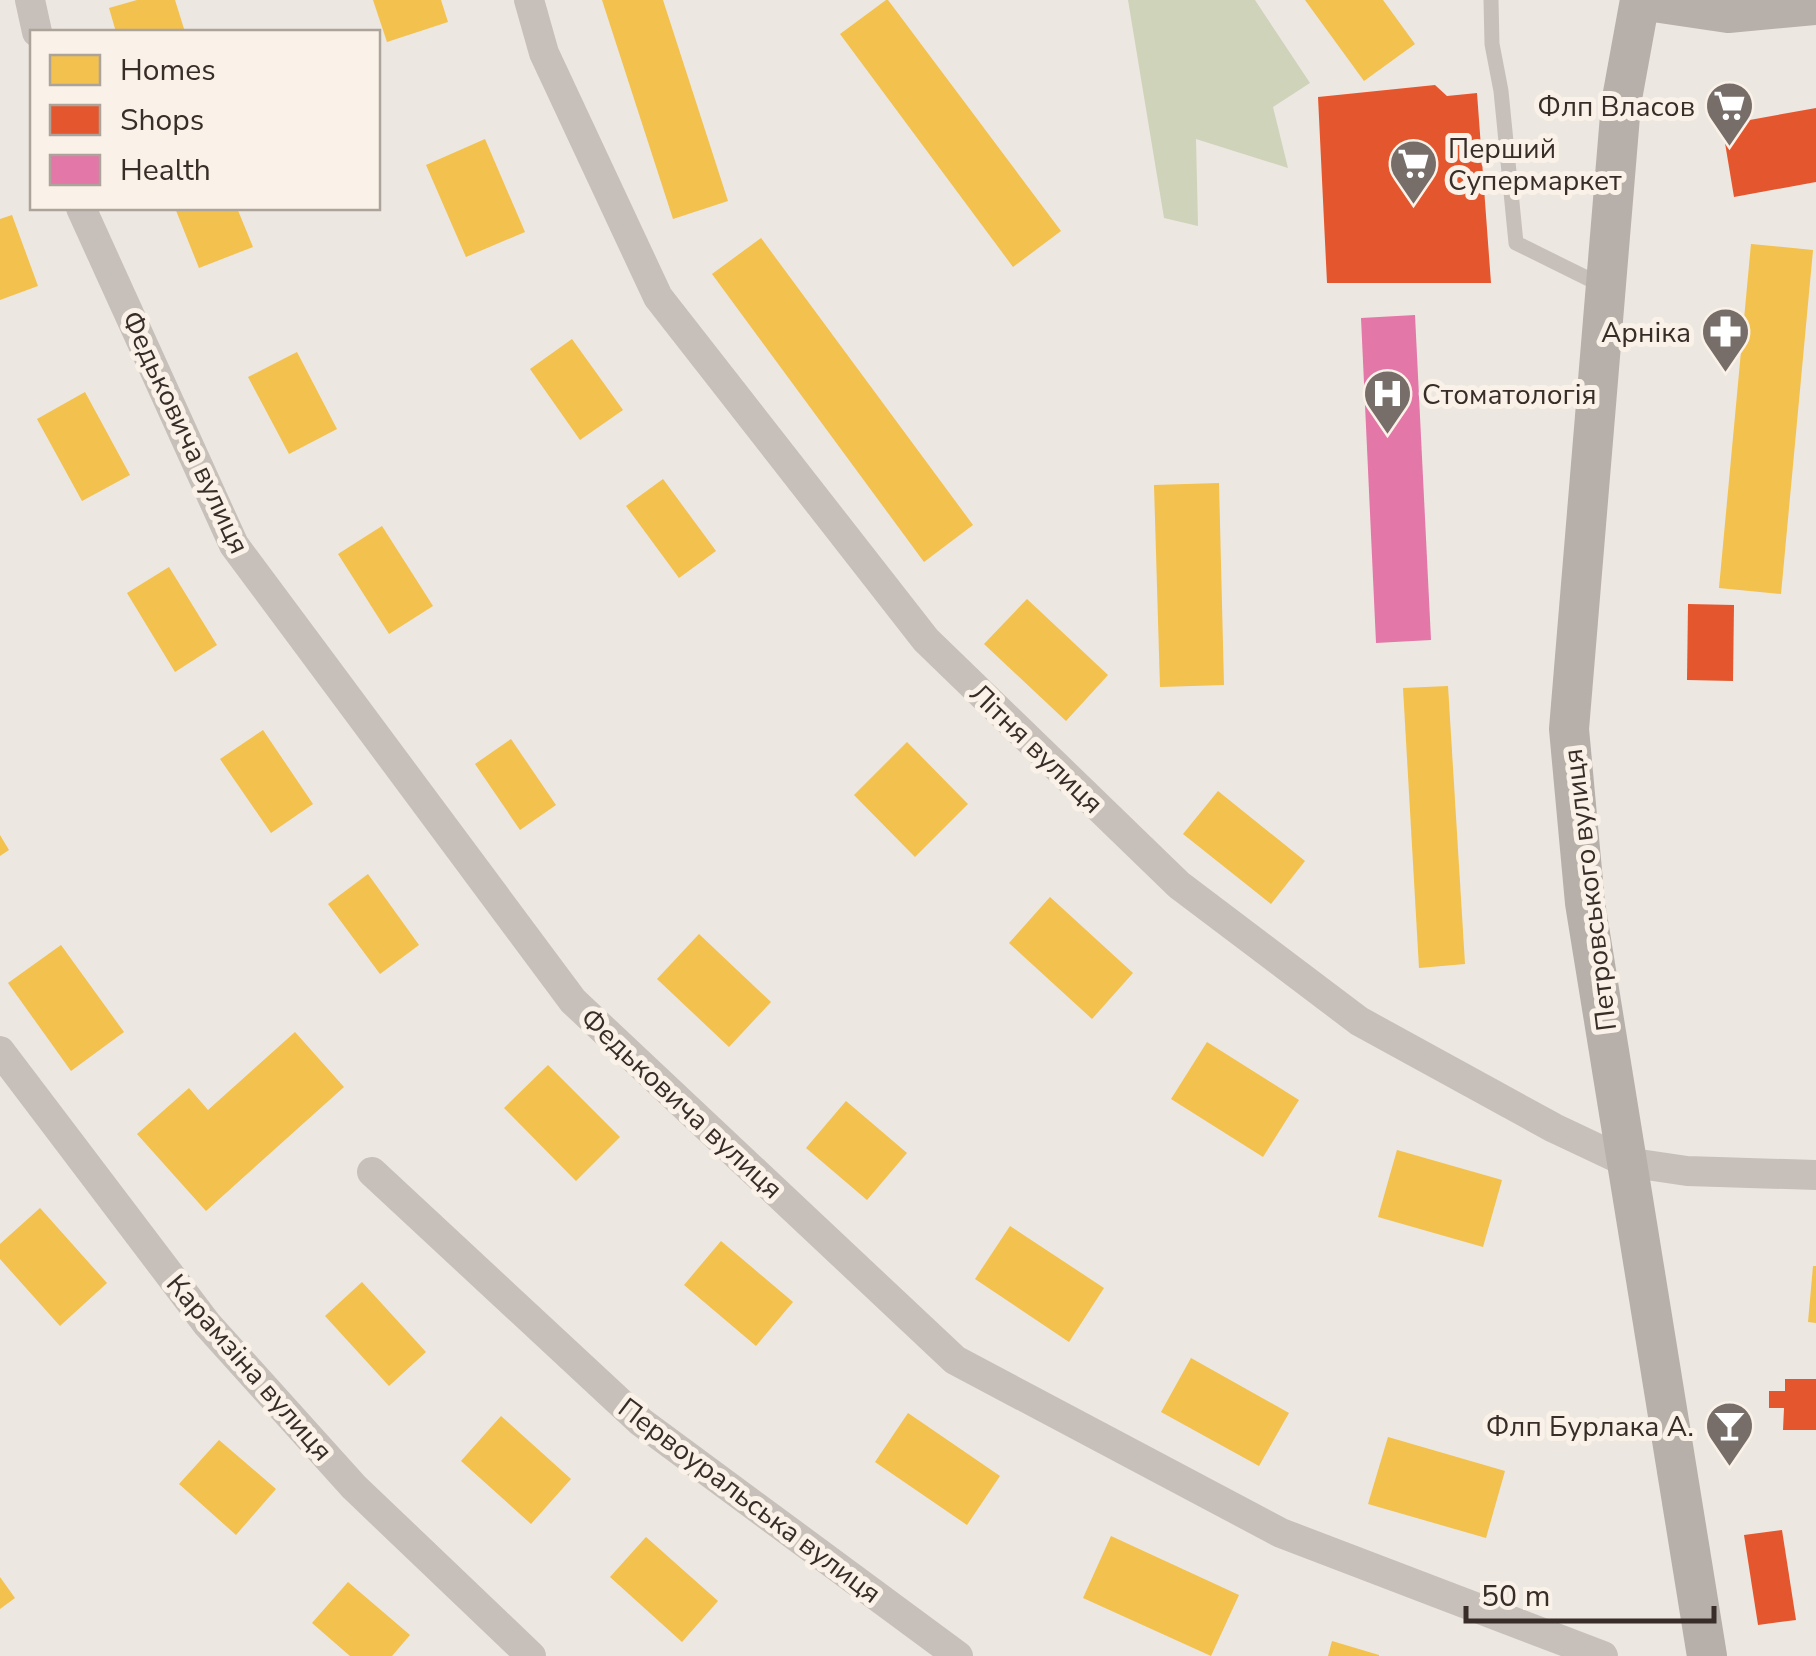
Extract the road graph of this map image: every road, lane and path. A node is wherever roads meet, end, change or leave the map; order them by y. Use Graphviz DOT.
graph roads {
  1 [pos="30,0"];
  2 [pos="529,0"];
  3 [pos="1492,0"];
  4 [pos="1640,0"];
  5 [pos="1816,6"];
  6 [pos="38,30"];
  7 [pos="82,210"];
  8 [pos="1606,288"];
  9 [pos="0,1052"];
  10 [pos="1626,1162"];
  11 [pos="372,1172"];
  12 [pos="1816,1175"];
  13 [pos="532,1656"];
  14 [pos="958,1656"];
  15 [pos="1603,1656"];
  16 [pos="1707,1656"];
  1 -- 6 [label="street"];
  2 -- 10 [label="street, Літня вулиця"];
  3 -- 8 [label="lane"];
  4 -- 5 [label="street"];
  4 -- 8 [label="street, Петровського вулиця"];
  7 -- 15 [label="street, Федьковича вулиця"];
  8 -- 10 [label="street, Петровського вулиця"];
  9 -- 13 [label="street, Карамзіна вулиця"];
  10 -- 12 [label="street, Літня вулиця"];
  10 -- 16 [label="street, Петровського вулиця"];
  11 -- 14 [label="street, Первоуральська вулиця"];
}
